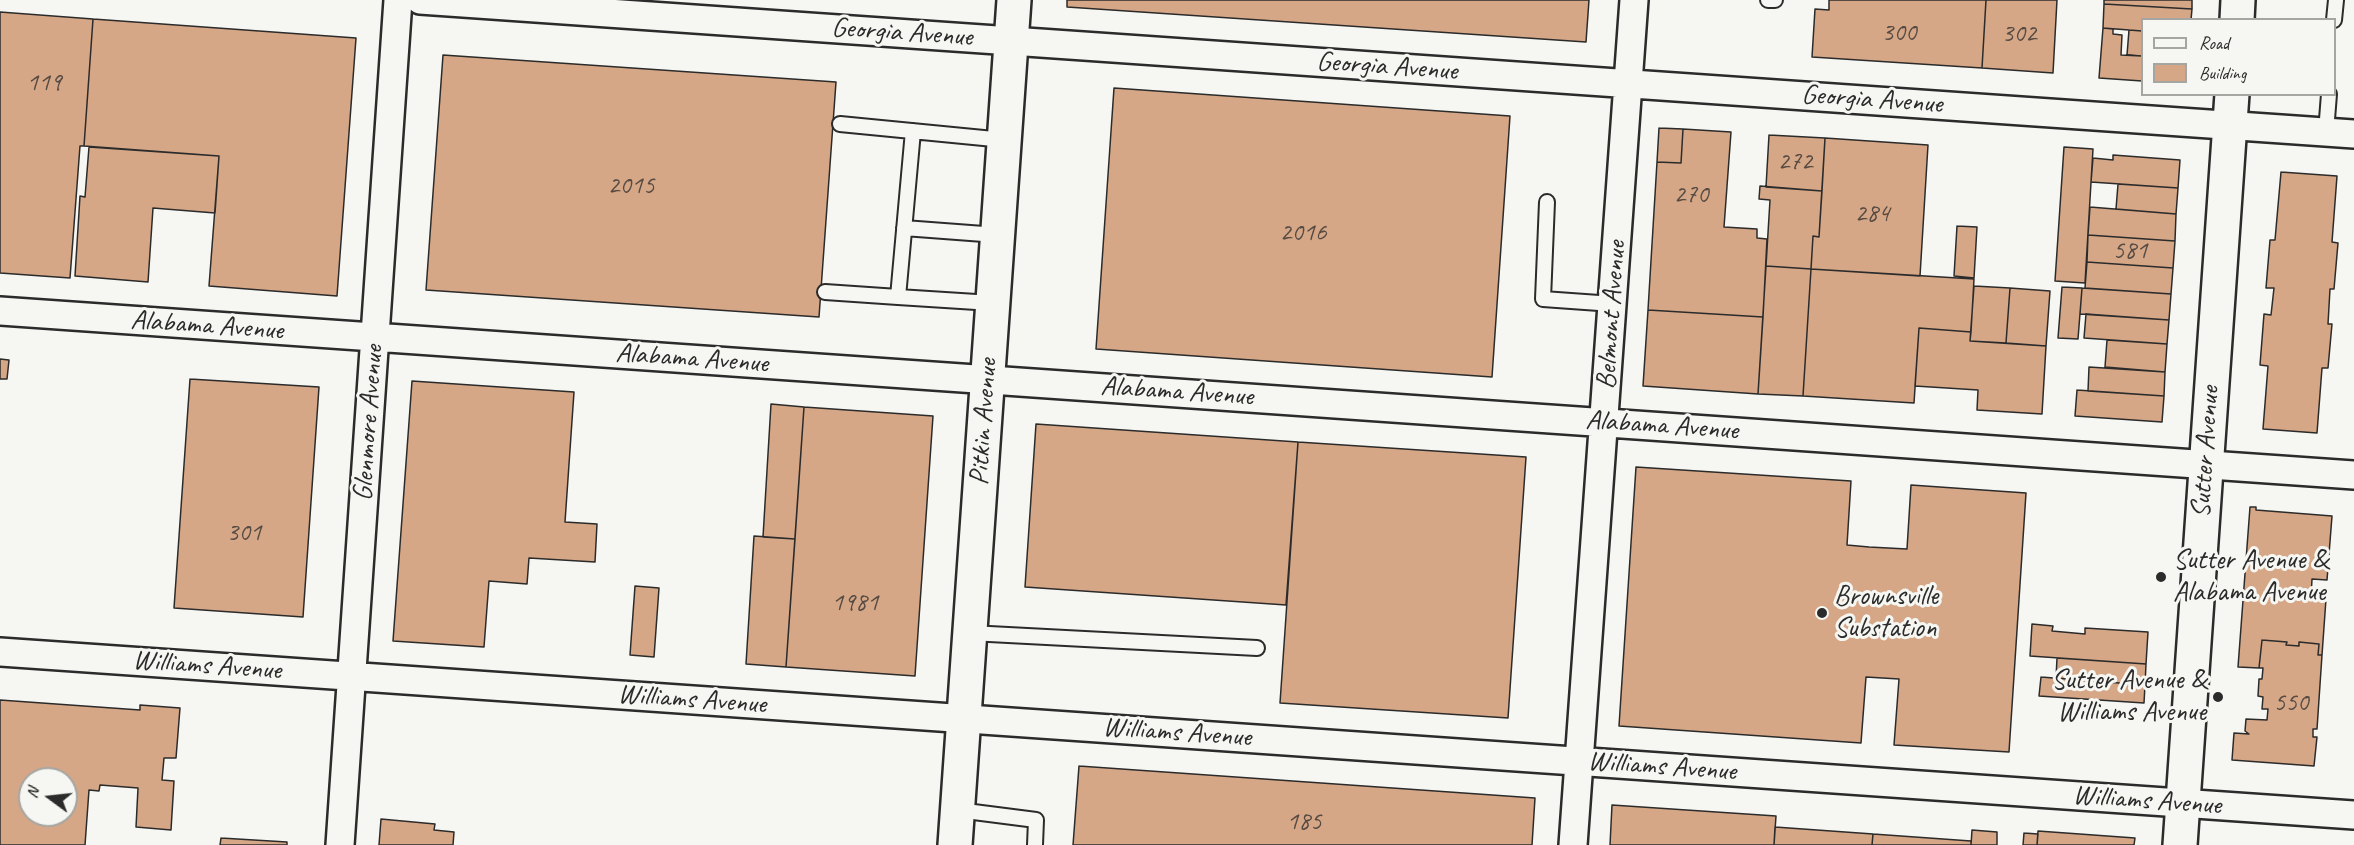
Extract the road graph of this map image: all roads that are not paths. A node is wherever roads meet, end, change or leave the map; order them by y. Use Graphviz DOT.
graph roads {
  1 [pos="398,0"];
  2 [pos="420,0"];
  3 [pos="1014,0"];
  4 [pos="1634,0"];
  5 [pos="1768,0"];
  6 [pos="1775,0"];
  7 [pos="2238,0"];
  8 [pos="2336,0"];
  9 [pos="2237,18"];
  10 [pos="2334,18"];
  11 [pos="1011,41"];
  12 [pos="1629,84"];
  13 [pos="2329,96"];
  14 [pos="2231,110"];
  15 [pos="840,124"];
  16 [pos="913,131"];
  17 [pos="2326,132"];
  18 [pos="2354,134"];
  19 [pos="1004,140"];
  20 [pos="1547,202"];
  21 [pos="904,228"];
  22 [pos="997,235"];
  23 [pos="825,292"];
  24 [pos="898,297"];
  25 [pos="992,303"];
  26 [pos="1613,304"];
  27 [pos="0,311"];
  28 [pos="375,338"];
  29 [pos="987,379"];
  30 [pos="1604,422"];
  31 [pos="2205,464"];
  32 [pos="2354,475"];
  33 [pos="970,633"];
  34 [pos="1257,648"];
  35 [pos="0,652"];
  36 [pos="352,676"];
  37 [pos="964,718"];
  38 [pos="1580,762"];
  39 [pos="2183,803"];
  40 [pos="958,810"];
  41 [pos="2354,815"];
  42 [pos="340,845"];
  43 [pos="955,845"];
  44 [pos="1035,845"];
  45 [pos="1574,845"];
  46 [pos="2180,845"];
  1 -- 28 [label="street, Glenmore Avenue"];
  2 -- 11 [label="street, Georgia Avenue"];
  3 -- 11 [label="street, Pitkin Avenue"];
  4 -- 12 [label="street, Belmont Avenue"];
  5 -- 6 [label="lane"];
  7 -- 9 [label="street"];
  8 -- 10 [label="lane"];
  11 -- 12 [label="street, Georgia Avenue"];
  11 -- 19 [label="street, Pitkin Avenue"];
  12 -- 14 [label="street, Georgia Avenue"];
  12 -- 26 [label="street, Belmont Avenue"];
  13 -- 17 [label="lane"];
  14 -- 17 [label="street, Georgia Avenue"];
  14 -- 31 [label="street, Sutter Avenue"];
  15 -- 16 [label="lane"];
  16 -- 19 [label="lane"];
  16 -- 21 [label="lane"];
  17 -- 18 [label="street, Georgia Avenue"];
  19 -- 22 [label="street, Pitkin Avenue"];
  20 -- 26 [label="lane"];
  21 -- 22 [label="lane"];
  21 -- 24 [label="lane"];
  22 -- 25 [label="street, Pitkin Avenue"];
  23 -- 24 [label="lane"];
  24 -- 25 [label="lane"];
  25 -- 29 [label="street, Pitkin Avenue"];
  26 -- 30 [label="street, Belmont Avenue"];
  27 -- 28 [label="street, Alabama Avenue"];
  28 -- 29 [label="street, Alabama Avenue"];
  28 -- 36 [label="street, Glenmore Avenue"];
  29 -- 30 [label="street, Alabama Avenue"];
  29 -- 33 [label="street, Pitkin Avenue"];
  30 -- 31 [label="street, Alabama Avenue"];
  30 -- 38 [label="street, Belmont Avenue"];
  31 -- 32 [label="street, Alabama Avenue"];
  31 -- 39 [label="street, Sutter Avenue"];
  33 -- 34 [label="lane"];
  33 -- 37 [label="street, Pitkin Avenue"];
  35 -- 36 [label="street, Williams Avenue"];
  36 -- 37 [label="street, Williams Avenue"];
  36 -- 42 [label="street, Glenmore Avenue"];
  37 -- 38 [label="street, Williams Avenue"];
  37 -- 40 [label="street, Pitkin Avenue"];
  38 -- 39 [label="street, Williams Avenue"];
  38 -- 45 [label="street, Belmont Avenue"];
  39 -- 41 [label="street, Williams Avenue"];
  39 -- 46 [label="street, Sutter Avenue"];
  40 -- 43 [label="street, Pitkin Avenue"];
  40 -- 44 [label="lane"];
}
